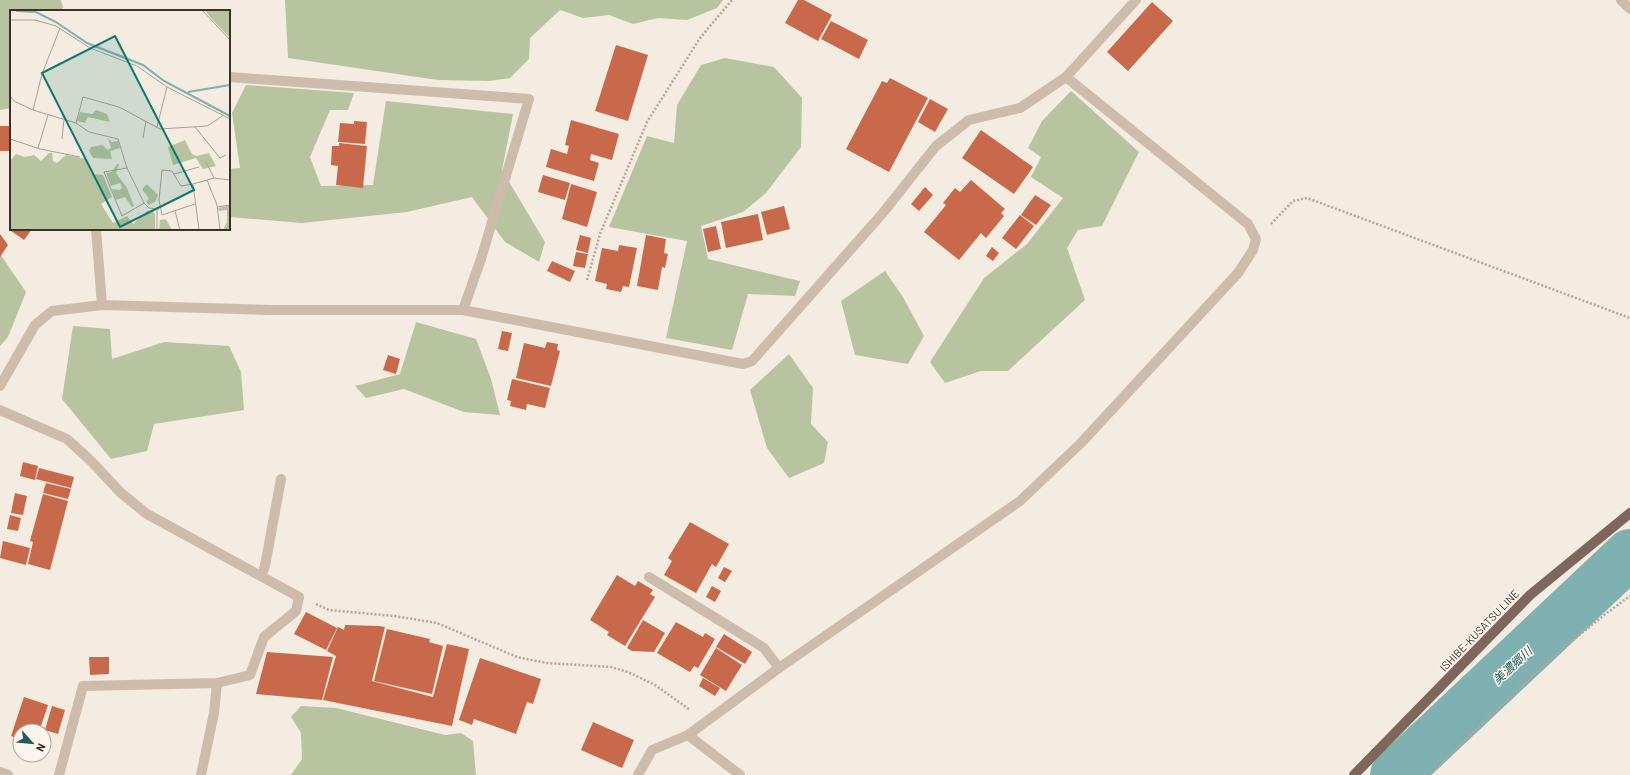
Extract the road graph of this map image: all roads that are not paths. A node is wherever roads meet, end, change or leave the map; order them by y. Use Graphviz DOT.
graph roads {
  1 [pos="1136,0"];
  2 [pos="1621,0"];
  3 [pos="1630,9"];
  4 [pos="1066,77"];
  5 [pos="230,78"];
  6 [pos="96,230"];
  7 [pos="102,304"];
  8 [pos="463,310"];
  9 [pos="0,386"];
  10 [pos="0,410"];
  11 [pos="281,479"];
  12 [pos="1630,513"];
  13 [pos="261,576"];
  14 [pos="649,577"];
  15 [pos="779,668"];
  16 [pos="217,683"];
  17 [pos="688,735"];
  18 [pos="0,772"];
  19 [pos="8,775"];
  20 [pos="59,775"];
  21 [pos="201,775"];
  22 [pos="638,775"];
  23 [pos="740,775"];
  24 [pos="1354,775"];
  1 -- 4 [label="street"];
  2 -- 3 [label="street"];
  4 -- 8 [label="street"];
  4 -- 15 [label="street"];
  5 -- 8 [label="street"];
  6 -- 7 [label="street"];
  7 -- 8 [label="street"];
  7 -- 9 [label="street"];
  10 -- 13 [label="street"];
  11 -- 13 [label="street"];
  12 -- 24 [label="main road, ISHIBE-KUSATSU LINE"];
  13 -- 16 [label="street"];
  14 -- 15 [label="street"];
  15 -- 17 [label="street"];
  16 -- 20 [label="street"];
  16 -- 21 [label="street"];
  17 -- 22 [label="street"];
  17 -- 23 [label="street"];
  18 -- 19 [label="street"];
}
